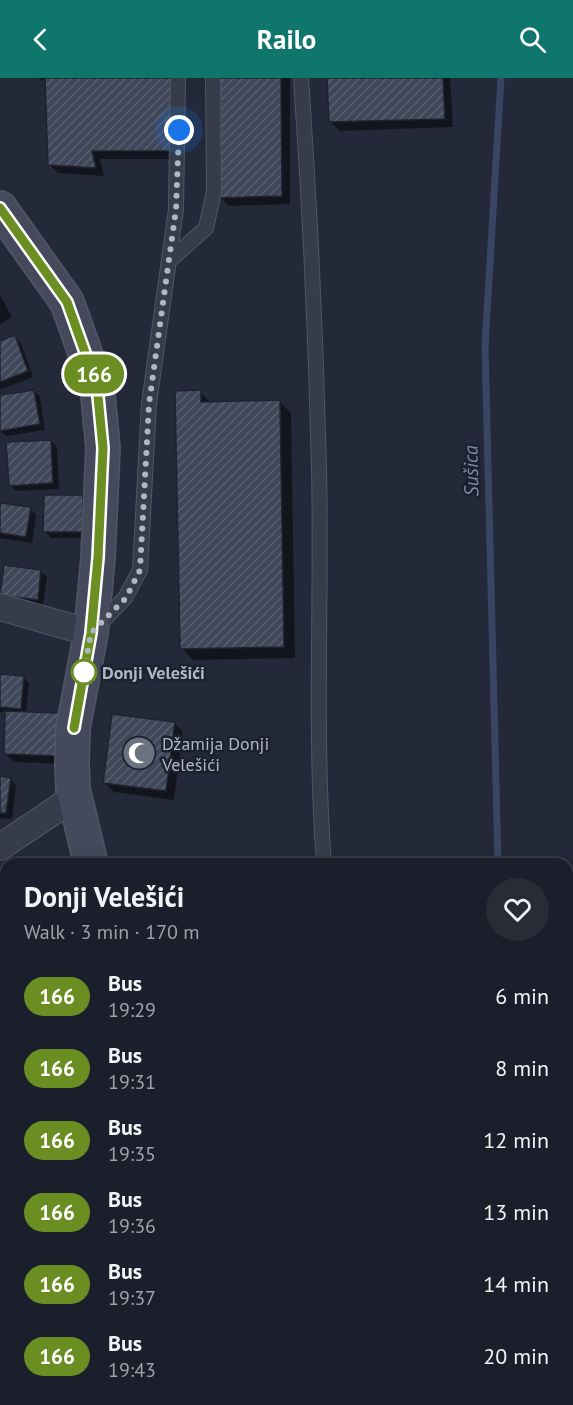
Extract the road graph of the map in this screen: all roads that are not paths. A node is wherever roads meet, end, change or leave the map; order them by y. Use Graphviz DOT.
graph roads {
  1 [pos="178,78"];
  2 [pos="213,78"];
  3 [pos="301,78"];
  4 [pos="0,208"];
  5 [pos="169,261"];
  6 [pos="0,607"];
  7 [pos="91,633"];
  8 [pos="75,797"];
  9 [pos="0,847"];
  10 [pos="90,858"];
  11 [pos="324,858"];
  1 -- 5 [label="lane"];
  2 -- 5 [label="lane"];
  3 -- 11 [label="lane"];
  4 -- 7 [label="street"];
  5 -- 7 [label="lane"];
  6 -- 7 [label="street"];
  7 -- 8 [label="street"];
  8 -- 9 [label="street"];
  8 -- 10 [label="street"];
}
